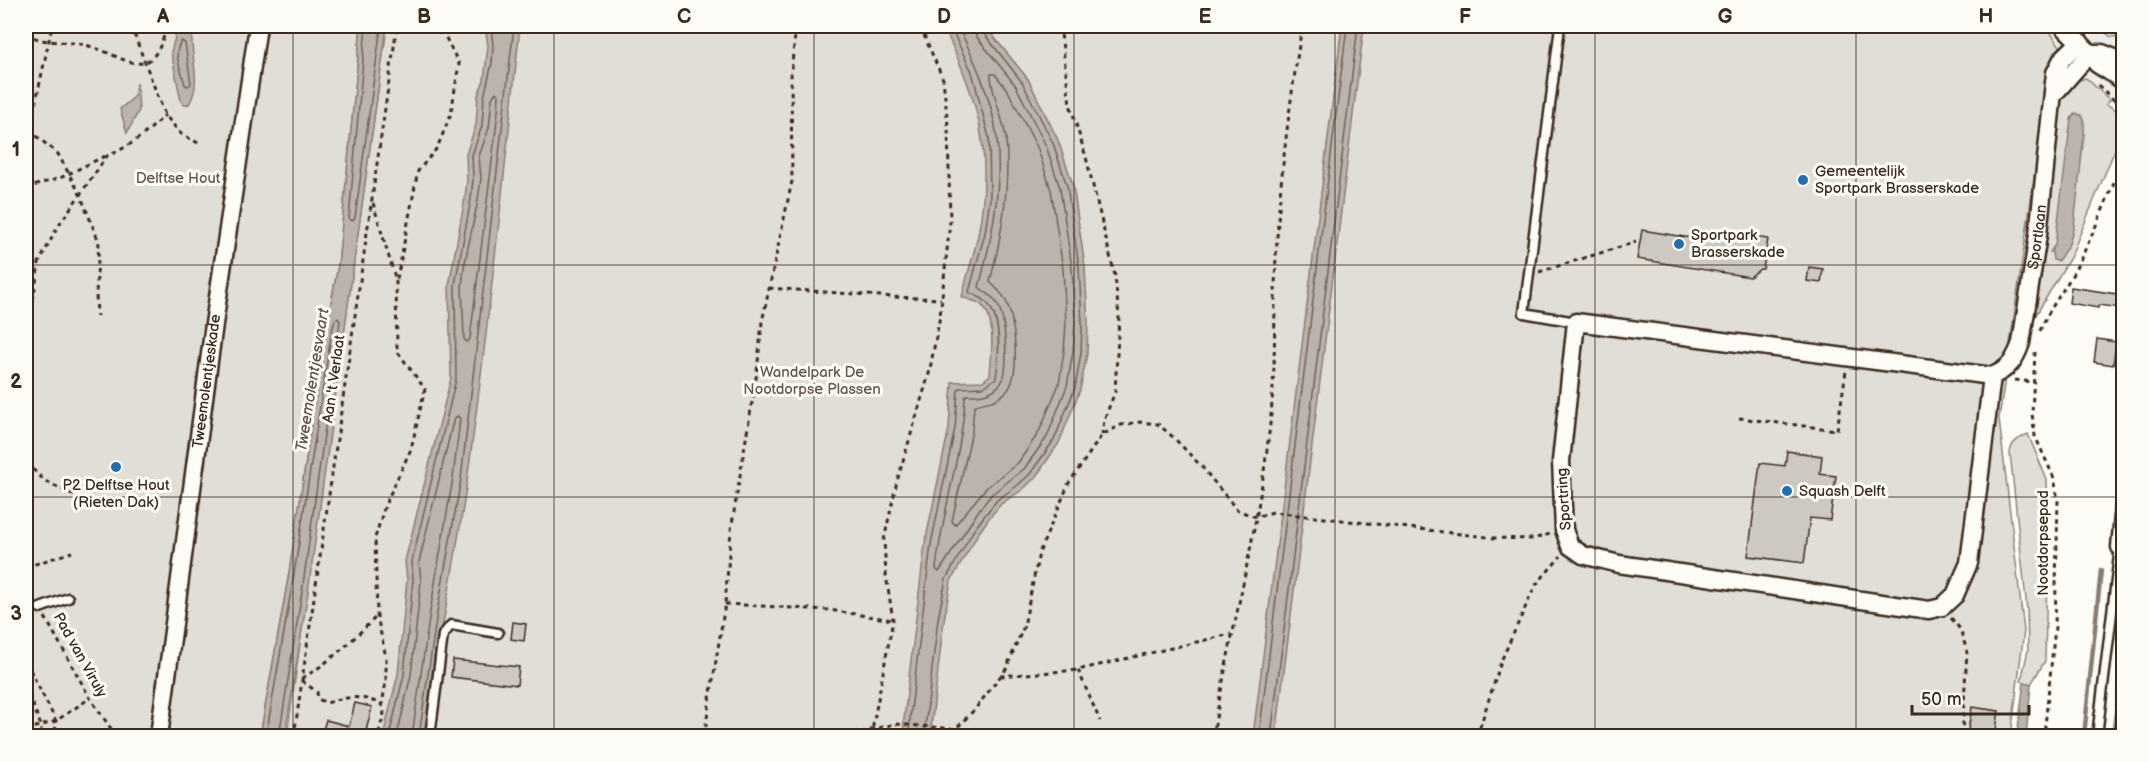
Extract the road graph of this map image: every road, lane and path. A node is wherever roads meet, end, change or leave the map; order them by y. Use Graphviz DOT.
graph roads {
  1 [pos="52,26"];
  2 [pos="131,26"];
  3 [pos="167,26"];
  4 [pos="258,26"];
  5 [pos="397,26"];
  6 [pos="440,26"];
  7 [pos="796,26"];
  8 [pos="920,26"];
  9 [pos="1060,26"];
  10 [pos="1302,26"];
  11 [pos="1560,26"];
  12 [pos="2063,26"];
  13 [pos="26,33"];
  14 [pos="48,40"];
  15 [pos="2085,48"];
  16 [pos="146,62"];
  17 [pos="2124,62"];
  18 [pos="2124,81"];
  19 [pos="165,115"];
  20 [pos="29,130"];
  21 [pos="200,144"];
  22 [pos="26,148"];
  23 [pos="107,156"];
  24 [pos="2124,158"];
  25 [pos="69,174"];
  26 [pos="26,188"];
  27 [pos="80,194"];
  28 [pos="372,201"];
  29 [pos="1636,242"];
  30 [pos="1529,275"];
  31 [pos="396,281"];
  32 [pos="769,288"];
  33 [pos="942,298"];
  34 [pos="98,316"];
  35 [pos="1576,322"];
  36 [pos="2040,333"];
  37 [pos="2036,344"];
  38 [pos="26,345"];
  39 [pos="1848,357"];
  40 [pos="1998,374"];
  41 [pos="1739,418"];
  42 [pos="1102,435"];
  43 [pos="26,463"];
  44 [pos="78,497"];
  45 [pos="2124,505"];
  46 [pos="1256,516"];
  47 [pos="1567,538"];
  48 [pos="2120,548"];
  49 [pos="72,552"];
  50 [pos="26,567"];
  51 [pos="26,582"];
  52 [pos="68,598"];
  53 [pos="725,604"];
  54 [pos="1942,607"];
  55 [pos="40,608"];
  56 [pos="377,616"];
  57 [pos="893,620"];
  58 [pos="498,633"];
  59 [pos="1232,634"];
  60 [pos="26,662"];
  61 [pos="1078,670"];
  62 [pos="1000,676"];
  63 [pos="302,679"];
  64 [pos="26,687"];
  65 [pos="90,698"];
  66 [pos="382,705"];
  67 [pos="56,721"];
  68 [pos="1100,721"];
  69 [pos="41,726"];
  70 [pos="872,729"];
  71 [pos="956,729"];
  72 [pos="26,730"];
  73 [pos="41,736"];
  74 [pos="55,736"];
  75 [pos="116,736"];
  76 [pos="159,736"];
  77 [pos="294,736"];
  78 [pos="378,736"];
  79 [pos="430,736"];
  80 [pos="706,736"];
  81 [pos="853,736"];
  82 [pos="871,736"];
  83 [pos="959,736"];
  84 [pos="1213,736"];
  85 [pos="1477,736"];
  86 [pos="1962,736"];
  87 [pos="2044,736"];
  88 [pos="2097,736"];
  1 -- 14 [label="path"];
  2 -- 16 [label="path"];
  3 -- 16 [label="path"];
  4 -- 76 [label="street, Tweemolentjeskade"];
  5 -- 28 [label="path, Aan 't Verlaat"];
  6 -- 31 [label="path"];
  7 -- 32 [label="path"];
  8 -- 33 [label="path"];
  9 -- 42 [label="path"];
  10 -- 46 [label="path"];
  11 -- 30 [label="lane"];
  12 -- 15 [label="street"];
  13 -- 14 [label="path"];
  14 -- 16 [label="path"];
  14 -- 20 [label="path"];
  15 -- 17 [label="street"];
  15 -- 18 [label="street"];
  15 -- 40 [label="street, Sportlaan"];
  16 -- 19 [label="path"];
  19 -- 21 [label="path"];
  19 -- 23 [label="path"];
  20 -- 22 [label="path"];
  20 -- 25 [label="path"];
  23 -- 25 [label="path"];
  23 -- 27 [label="path"];
  24 -- 36 [label="path"];
  25 -- 26 [label="path"];
  25 -- 27 [label="path"];
  27 -- 34 [label="path"];
  27 -- 38 [label="path"];
  28 -- 31 [label="path"];
  28 -- 63 [label="path, Aan 't Verlaat"];
  29 -- 30 [label="path"];
  30 -- 35 [label="lane"];
  31 -- 56 [label="path"];
  32 -- 33 [label="path"];
  32 -- 53 [label="path"];
  33 -- 57 [label="path"];
  35 -- 39 [label="street"];
  35 -- 47 [label="street, Sportring"];
  37 -- 87 [label="path, Nootdorpsepad"];
  39 -- 40 [label="street"];
  39 -- 41 [label="path"];
  40 -- 54 [label="street"];
  42 -- 46 [label="path"];
  42 -- 62 [label="path"];
  43 -- 44 [label="path"];
  45 -- 48 [label="street"];
  46 -- 47 [label="path"];
  46 -- 59 [label="path"];
  47 -- 54 [label="street, Sportring"];
  47 -- 85 [label="path"];
  48 -- 88 [label="lane"];
  49 -- 50 [label="path"];
  51 -- 55 [label="path, Pad van Viruly"];
  52 -- 55 [label="lane"];
  53 -- 57 [label="path"];
  53 -- 80 [label="path"];
  54 -- 86 [label="path"];
  55 -- 65 [label="path, Pad van Viruly"];
  56 -- 63 [label="path"];
  56 -- 66 [label="path"];
  57 -- 70 [label="path"];
  58 -- 79 [label="lane"];
  59 -- 61 [label="path"];
  59 -- 84 [label="path"];
  60 -- 67 [label="path"];
  61 -- 62 [label="path"];
  61 -- 68 [label="path"];
  62 -- 71 [label="path"];
  63 -- 66 [label="path"];
  63 -- 77 [label="path, Aan 't Verlaat"];
  64 -- 69 [label="path"];
  65 -- 67 [label="path"];
  65 -- 75 [label="path, Pad van Viruly"];
  66 -- 78 [label="path"];
  67 -- 69 [label="path"];
  67 -- 74 [label="path"];
  69 -- 72 [label="path"];
  69 -- 73 [label="path"];
  70 -- 71 [label="path"];
  70 -- 81 [label="path"];
  70 -- 82 [label="path"];
  71 -- 83 [label="path"];
}
